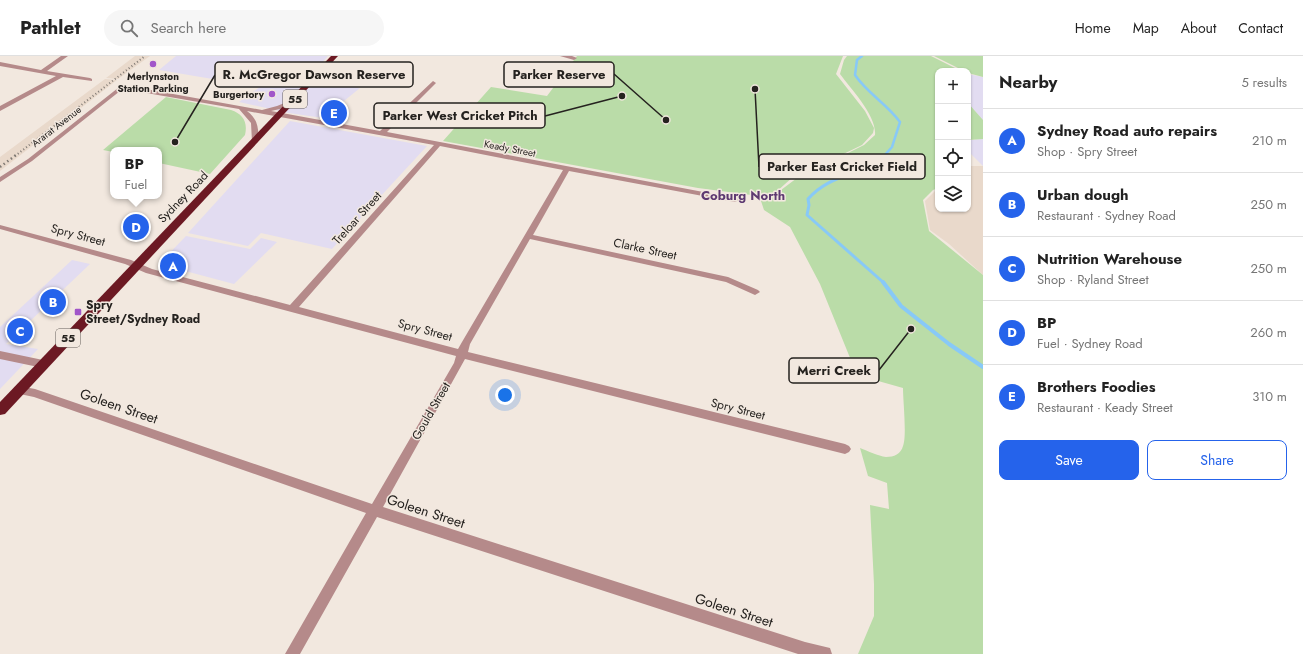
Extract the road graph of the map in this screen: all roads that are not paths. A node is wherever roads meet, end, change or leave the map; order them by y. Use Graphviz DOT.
graph roads {
  1 [pos="65,56"];
  2 [pos="335,56"];
  3 [pos="563,56"];
  4 [pos="574,58"];
  5 [pos="0,64"];
  6 [pos="42,72"];
  7 [pos="62,75"];
  8 [pos="90,80"];
  9 [pos="433,83"];
  10 [pos="292,102"];
  11 [pos="242,108"];
  12 [pos="0,109"];
  13 [pos="280,115"];
  14 [pos="382,133"];
  15 [pos="255,142"];
  16 [pos="439,144"];
  17 [pos="567,169"];
  18 [pos="0,180"];
  19 [pos="735,200"];
  20 [pos="0,227"];
  21 [pos="528,236"];
  22 [pos="137,266"];
  23 [pos="755,292"];
  24 [pos="293,308"];
  25 [pos="462,354"];
  26 [pos="0,355"];
  27 [pos="43,364"];
  28 [pos="19,390"];
  29 [pos="0,410"];
  30 [pos="845,449"];
  31 [pos="374,510"];
  32 [pos="825,653"];
  33 [pos="292,654"];
  1 -- 6 [label="street"];
  2 -- 10 [label="highway, Sydney Road / 55"];
  3 -- 4 [label="street"];
  5 -- 6 [label="street"];
  6 -- 7 [label="street"];
  7 -- 8 [label="street"];
  7 -- 12 [label="street"];
  9 -- 14 [label="street"];
  10 -- 11 [label="street"];
  10 -- 13 [label="highway, Sydney Road / 55"];
  11 -- 13 [label="street, Keady Street"];
  11 -- 15 [label="street"];
  11 -- 18 [label="street, Ararat Avenue"];
  13 -- 14 [label="street, Keady Street"];
  13 -- 15 [label="highway, Sydney Road / 55"];
  14 -- 16 [label="street, Keady Street"];
  15 -- 22 [label="highway, Sydney Road / 55"];
  16 -- 17 [label="street, Keady Street"];
  16 -- 24 [label="street, Treloar Street"];
  17 -- 19 [label="street, Keady Street"];
  17 -- 21 [label="street, Gould Street"];
  20 -- 22 [label="street, Spry Street"];
  21 -- 23 [label="street, Clarke Street"];
  21 -- 25 [label="street, Gould Street"];
  22 -- 24 [label="street, Spry Street"];
  22 -- 27 [label="highway, Sydney Road / 55"];
  24 -- 25 [label="street, Spry Street"];
  25 -- 30 [label="street, Spry Street"];
  25 -- 31 [label="street, Gould Street"];
  26 -- 27 [label="street"];
  27 -- 28 [label="highway, Sydney Road / 55"];
  28 -- 29 [label="highway, Sydney Road / 55"];
  28 -- 31 [label="street, Goleen Street"];
  31 -- 32 [label="street, Goleen Street"];
  31 -- 33 [label="street, Gould Street"];
}
